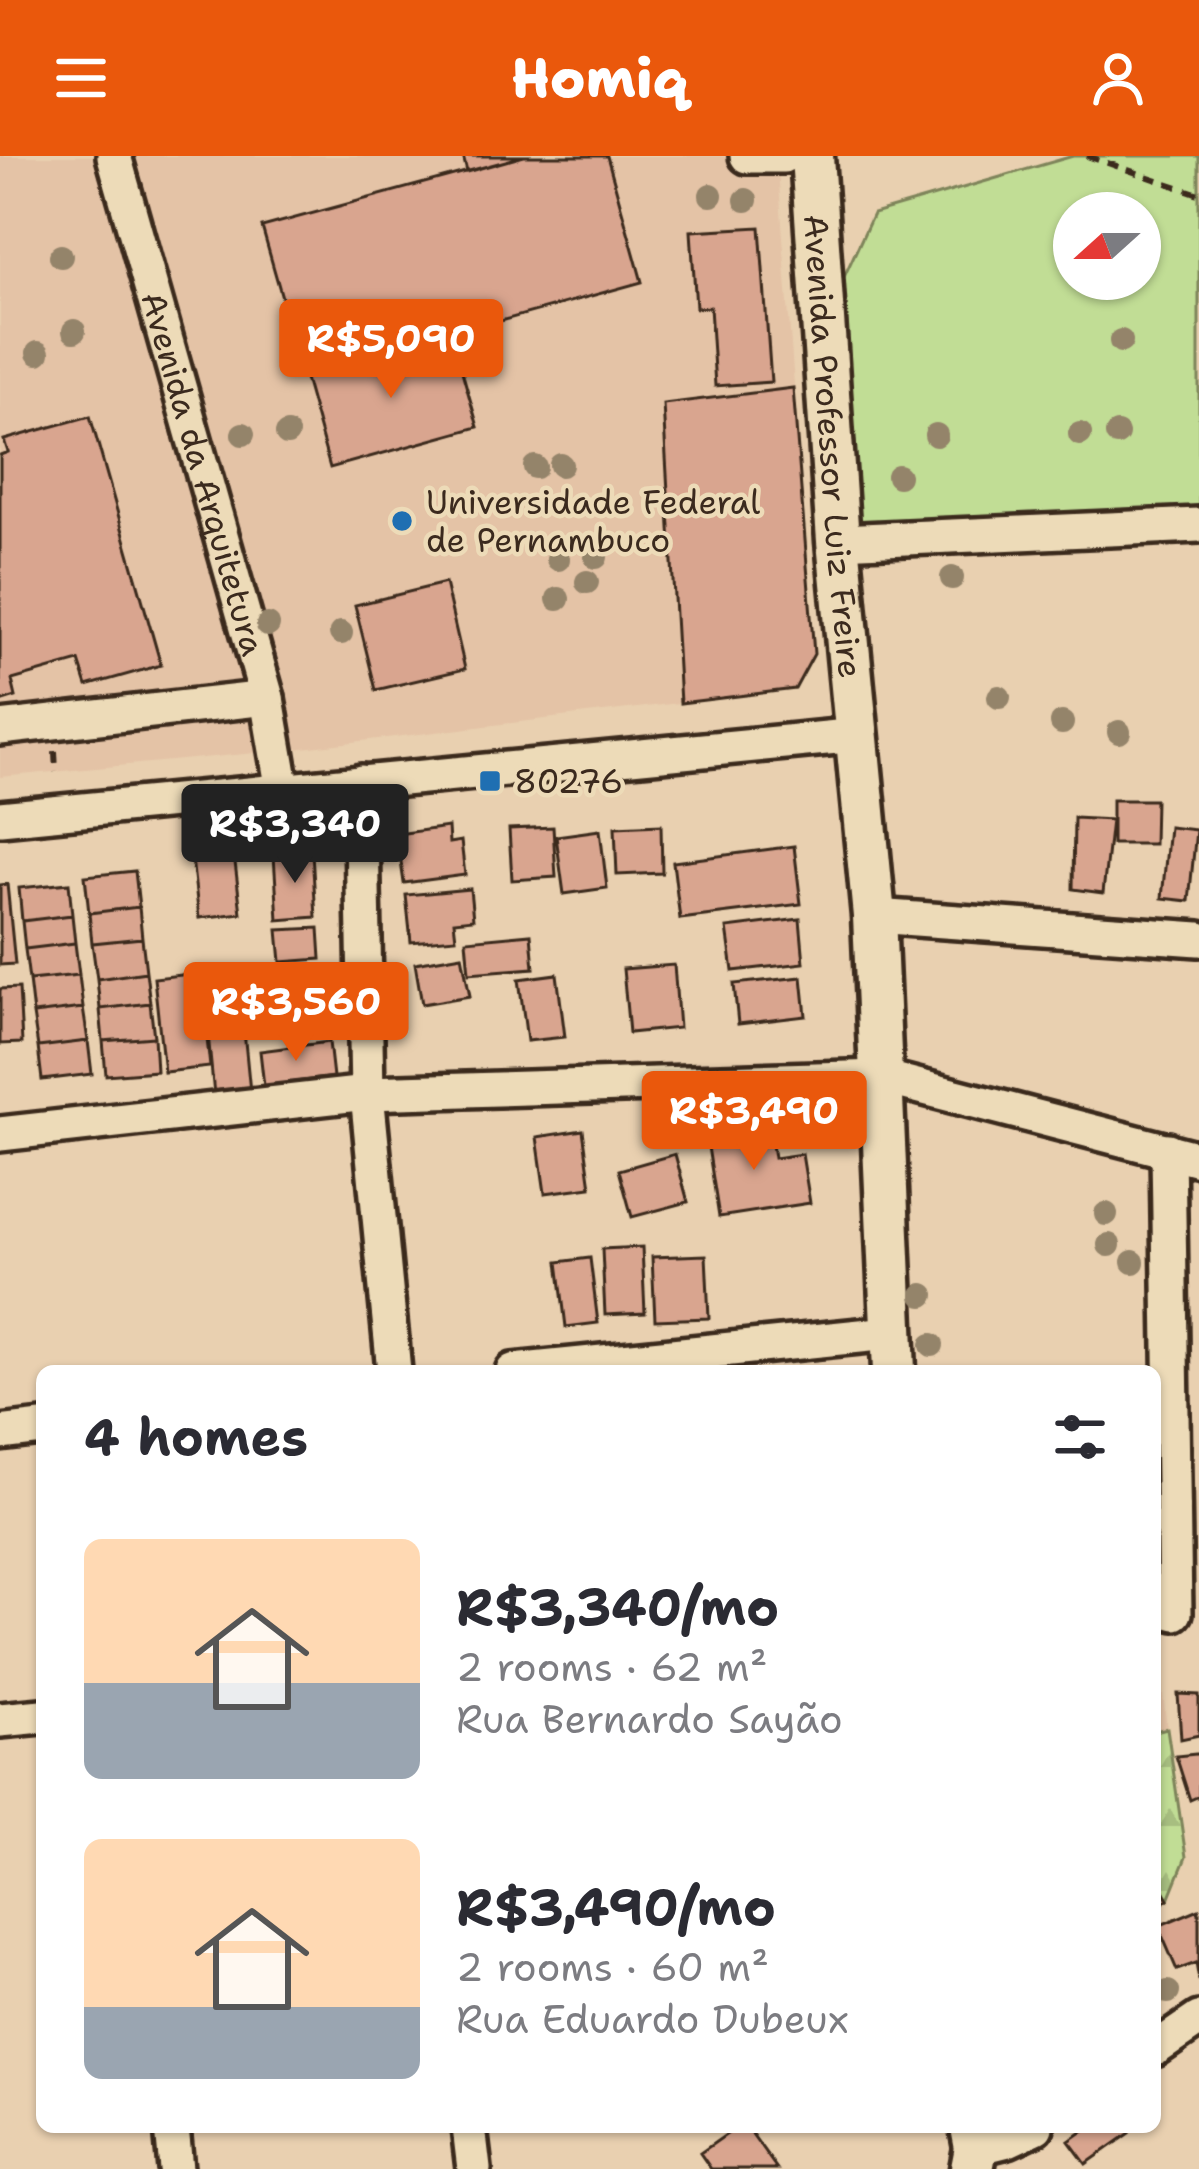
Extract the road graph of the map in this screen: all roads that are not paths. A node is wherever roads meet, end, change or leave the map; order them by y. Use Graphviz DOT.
graph roads {
  1 [pos="114,156"];
  2 [pos="747,156"];
  3 [pos="783,156"];
  4 [pos="812,156"];
  5 [pos="1199,525"];
  6 [pos="838,541"];
  7 [pos="267,698"];
  8 [pos="0,728"];
  9 [pos="858,735"];
  10 [pos="361,782"];
  11 [pos="283,790"];
  12 [pos="0,818"];
  13 [pos="874,916"];
  14 [pos="1199,939"];
  15 [pos="882,1077"];
  16 [pos="367,1094"];
  17 [pos="0,1134"];
  18 [pos="1184,1155"];
  19 [pos="892,1352"];
  20 [pos="393,1365"];
  21 [pos="633,1365"];
  22 [pos="36,1429"];
  23 [pos="0,1433"];
  24 [pos="1176,1613"];
  25 [pos="36,1717"];
  26 [pos="0,1720"];
  27 [pos="1199,2019"];
  28 [pos="1161,2044"];
  29 [pos="173,2133"];
  30 [pos="471,2133"];
  31 [pos="1024,2133"];
  32 [pos="978,2153"];
  33 [pos="176,2169"];
  34 [pos="474,2169"];
  1 -- 7 [label="street, Avenida da Arquitetura"];
  2 -- 3 [label="street"];
  4 -- 6 [label="main road, Avenida Professor Luiz Freire"];
  5 -- 6 [label="street"];
  6 -- 9 [label="main road, Avenida Professor Luiz Freire"];
  7 -- 8 [label="street"];
  7 -- 11 [label="street, Avenida da Arquitetura"];
  9 -- 10 [label="street"];
  9 -- 13 [label="main road, Avenida Professor Luiz Freire"];
  10 -- 11 [label="street"];
  10 -- 16 [label="street"];
  11 -- 12 [label="street"];
  13 -- 14 [label="street"];
  13 -- 15 [label="main road, Avenida Professor Luiz Freire"];
  15 -- 16 [label="street"];
  15 -- 18 [label="street"];
  15 -- 19 [label="main road, Avenida Professor Luiz Freire"];
  16 -- 17 [label="street"];
  16 -- 20 [label="street"];
  18 -- 24 [label="street"];
  19 -- 21 [label="street"];
  22 -- 23 [label="street"];
  25 -- 26 [label="street"];
  27 -- 28 [label="street"];
  29 -- 33 [label="street"];
  30 -- 34 [label="street"];
  31 -- 32 [label="street"];
}
